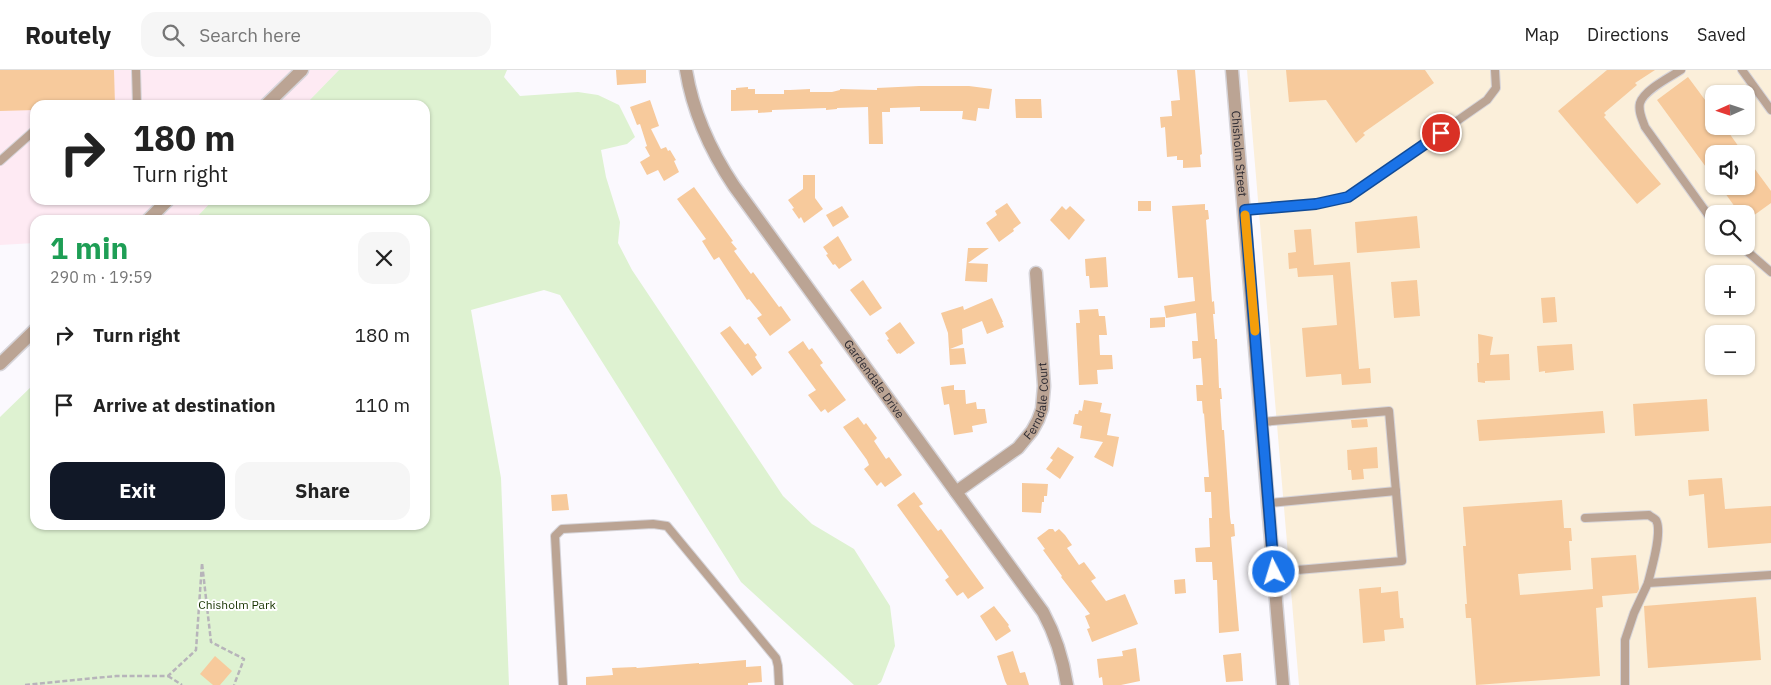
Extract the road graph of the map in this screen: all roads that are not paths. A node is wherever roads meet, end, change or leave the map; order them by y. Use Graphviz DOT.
graph roads {
  1 [pos="136,70"];
  2 [pos="302,70"];
  3 [pos="686,70"];
  4 [pos="1232,70"];
  5 [pos="1495,70"];
  6 [pos="1681,70"];
  7 [pos="1742,70"];
  8 [pos="137,100"];
  9 [pos="271,100"];
  10 [pos="1771,110"];
  11 [pos="30,134"];
  12 [pos="0,161"];
  13 [pos="163,205"];
  14 [pos="1245,210"];
  15 [pos="1705,210"];
  16 [pos="153,215"];
  17 [pos="1751,255"];
  18 [pos="1771,272"];
  19 [pos="1036,273"];
  20 [pos="30,335"];
  21 [pos="0,364"];
  22 [pos="1262,422"];
  23 [pos="956,492"];
  24 [pos="1396,492"];
  25 [pos="1269,503"];
  26 [pos="1585,518"];
  27 [pos="1274,572"];
  28 [pos="1771,575"];
  29 [pos="1648,583"];
  30 [pos="564,685"];
  31 [pos="779,685"];
  32 [pos="1067,685"];
  33 [pos="1284,685"];
  34 [pos="1626,685"];
  1 -- 8 [label="lane"];
  2 -- 9 [label="street"];
  3 -- 23 [label="street, Gardendale Drive"];
  4 -- 14 [label="street, Chisholm Street"];
  5 -- 14 [label="lane"];
  6 -- 15 [label="lane"];
  7 -- 10 [label="lane"];
  11 -- 12 [label="lane"];
  13 -- 16 [label="street"];
  14 -- 22 [label="street, Chisholm Street"];
  17 -- 18 [label="lane"];
  19 -- 23 [label="street, Ferndale Court"];
  20 -- 21 [label="street"];
  22 -- 24 [label="lane"];
  22 -- 25 [label="street, Chisholm Street"];
  23 -- 32 [label="street, Gardendale Drive"];
  24 -- 25 [label="lane"];
  24 -- 27 [label="lane"];
  25 -- 27 [label="street, Chisholm Street"];
  26 -- 29 [label="lane"];
  27 -- 33 [label="street, Chisholm Street"];
  28 -- 29 [label="lane"];
  29 -- 34 [label="lane"];
  30 -- 31 [label="lane"];
}
